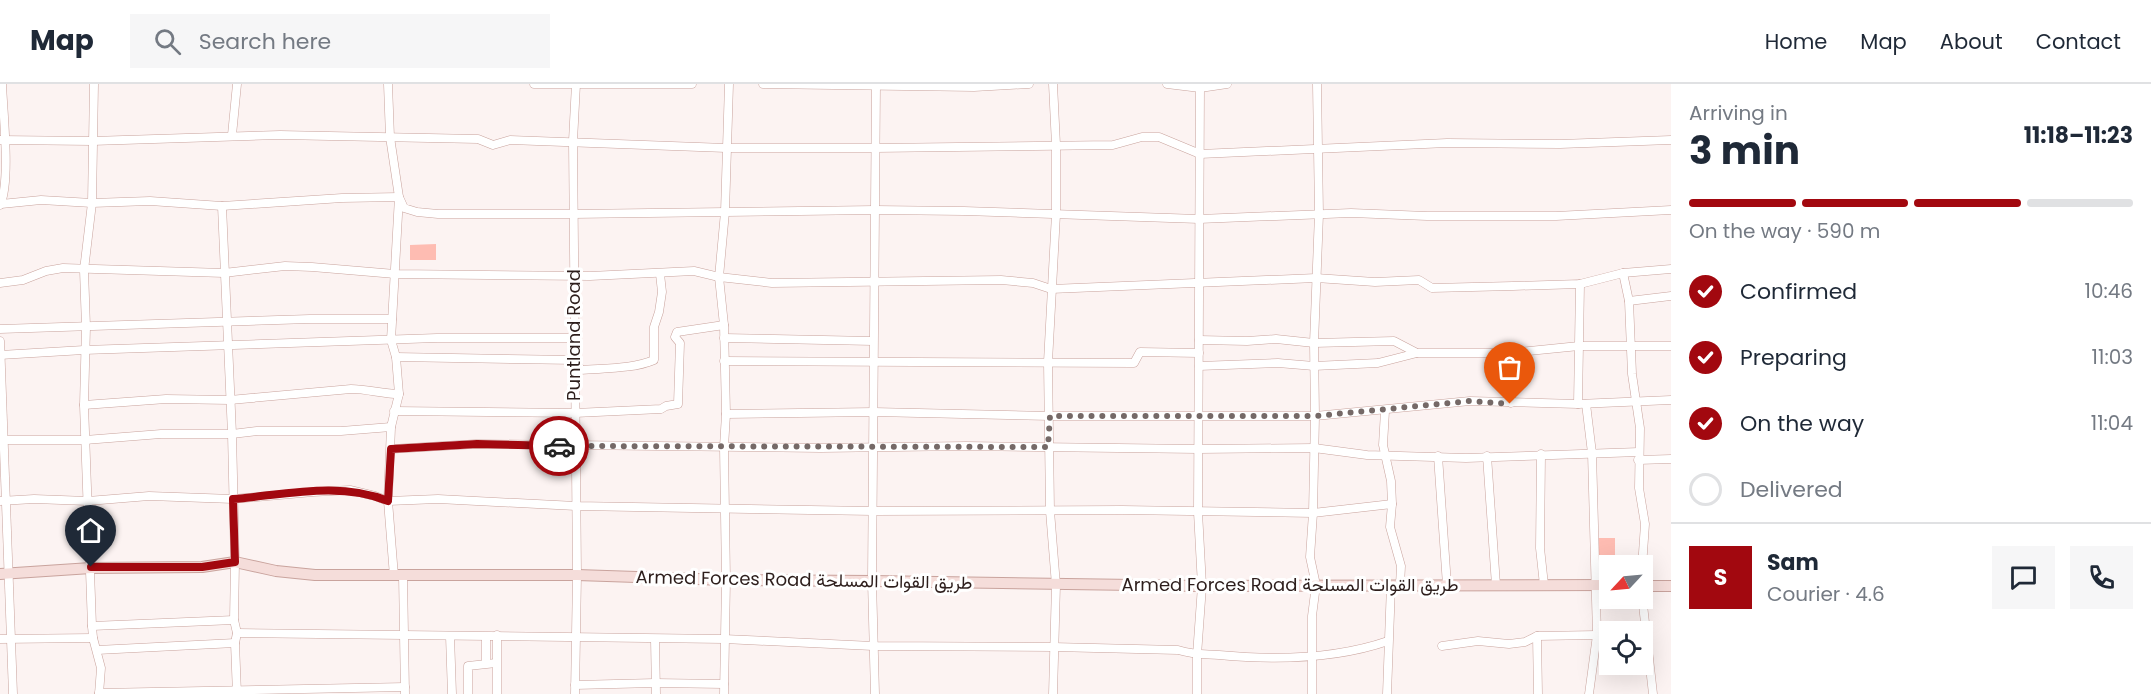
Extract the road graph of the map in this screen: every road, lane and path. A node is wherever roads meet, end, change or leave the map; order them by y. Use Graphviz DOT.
graph roads {
  1 [pos="2,84"];
  2 [pos="94,84"];
  3 [pos="237,84"];
  4 [pos="388,84"];
  5 [pos="534,84"];
  6 [pos="692,84"];
  7 [pos="729,84"];
  8 [pos="763,84"];
  9 [pos="1029,84"];
  10 [pos="1053,84"];
  11 [pos="1167,84"];
  12 [pos="1227,84"];
  13 [pos="1317,84"];
  14 [pos="576,85"];
  15 [pos="876,85"];
  16 [pos="1200,86"];
  17 [pos="232,135"];
  18 [pos="390,137"];
  19 [pos="3,140"];
  20 [pos="1671,140"];
  21 [pos="92,141"];
  22 [pos="573,141"];
  23 [pos="1056,145"];
  24 [pos="726,148"];
  25 [pos="875,148"];
  26 [pos="1317,148"];
  27 [pos="1200,154"];
  28 [pos="399,197"];
  29 [pos="92,202"];
  30 [pos="0,205"];
  31 [pos="222,206"];
  32 [pos="875,210"];
  33 [pos="1671,210"];
  34 [pos="725,212"];
  35 [pos="573,214"];
  36 [pos="1056,214"];
  37 [pos="1318,214"];
  38 [pos="1199,219"];
  39 [pos="1671,269"];
  40 [pos="84,270"];
  41 [pos="224,273"];
  42 [pos="1623,273"];
  43 [pos="395,274"];
  44 [pos="660,274"];
  45 [pos="574,276"];
  46 [pos="719,278"];
  47 [pos="1317,278"];
  48 [pos="874,281"];
  49 [pos="0,283"];
  50 [pos="1199,284"];
  51 [pos="1580,284"];
  52 [pos="1051,289"];
  53 [pos="1671,296"];
  54 [pos="1629,301"];
  55 [pos="392,319"];
  56 [pos="227,323"];
  57 [pos="724,325"];
  58 [pos="86,327"];
  59 [pos="0,329"];
  60 [pos="574,338"];
  61 [pos="724,338"];
  62 [pos="391,340"];
  63 [pos="1199,340"];
  64 [pos="0,341"];
  65 [pos="873,341"];
  66 [pos="1314,343"];
  67 [pos="228,345"];
  68 [pos="1579,346"];
  69 [pos="1671,346"];
  70 [pos="1631,347"];
  71 [pos="84,350"];
  72 [pos="1199,352"];
  73 [pos="1417,353"];
  74 [pos="1510,353"];
  75 [pos="0,355"];
  76 [pos="396,357"];
  77 [pos="575,360"];
  78 [pos="724,361"];
  79 [pos="874,362"];
  80 [pos="1048,362"];
  81 [pos="1199,366"];
  82 [pos="1314,366"];
  83 [pos="399,394"];
  84 [pos="1671,399"];
  85 [pos="230,400"];
  86 [pos="1636,402"];
  87 [pos="1510,404"];
  88 [pos="1582,404"];
  89 [pos="1,405"];
  90 [pos="84,405"];
  91 [pos="394,411"];
  92 [pos="1385,411"];
  93 [pos="874,412"];
  94 [pos="575,413"];
  95 [pos="726,414"];
  96 [pos="1199,415"];
  97 [pos="1050,416"];
  98 [pos="1315,416"];
  99 [pos="391,428"];
  100 [pos="232,434"];
  101 [pos="85,440"];
  102 [pos="2,441"];
  103 [pos="575,446"];
  104 [pos="724,447"];
  105 [pos="1048,447"];
  106 [pos="873,448"];
  107 [pos="1314,448"];
  108 [pos="391,449"];
  109 [pos="1198,449"];
  110 [pos="1592,453"];
  111 [pos="1541,454"];
  112 [pos="1386,455"];
  113 [pos="1438,456"];
  114 [pos="1487,456"];
  115 [pos="1639,456"];
  116 [pos="1671,459"];
  117 [pos="233,499"];
  118 [pos="4,501"];
  119 [pos="88,501"];
  120 [pos="388,501"];
  121 [pos="1392,504"];
  122 [pos="576,506"];
  123 [pos="724,508"];
  124 [pos="873,511"];
  125 [pos="1050,511"];
  126 [pos="1198,512"];
  127 [pos="1313,513"];
  128 [pos="1643,555"];
  129 [pos="235,562"];
  130 [pos="91,567"];
  131 [pos="5,574"];
  132 [pos="399,575"];
  133 [pos="577,575"];
  134 [pos="726,580"];
  135 [pos="872,581"];
  136 [pos="1056,585"];
  137 [pos="1316,585"];
  138 [pos="1396,585"];
  139 [pos="1447,585"];
  140 [pos="1496,585"];
  141 [pos="1544,585"];
  142 [pos="1594,585"];
  143 [pos="1599,585"];
  144 [pos="1202,586"];
  145 [pos="1653,586"];
  146 [pos="1671,586"];
  147 [pos="1643,609"];
  148 [pos="234,620"];
  149 [pos="92,626"];
  150 [pos="237,633"];
  151 [pos="1597,635"];
  152 [pos="404,636"];
  153 [pos="450,636"];
  154 [pos="497,636"];
  155 [pos="1537,636"];
  156 [pos="486,637"];
  157 [pos="576,637"];
  158 [pos="93,638"];
  159 [pos="0,639"];
  160 [pos="12,639"];
  161 [pos="655,639"];
  162 [pos="724,639"];
  163 [pos="1388,641"];
  164 [pos="235,643"];
  165 [pos="873,646"];
  166 [pos="1442,646"];
  167 [pos="1053,647"];
  168 [pos="97,650"];
  169 [pos="1197,655"];
  170 [pos="1312,655"];
  171 [pos="486,663"];
  172 [pos="496,663"];
  173 [pos="655,683"];
  174 [pos="724,684"];
  175 [pos="575,690"];
  176 [pos="405,691"];
  177 [pos="236,692"];
  178 [pos="13,694"];
  179 [pos="99,694"];
  180 [pos="452,694"];
  181 [pos="468,694"];
  182 [pos="497,694"];
  183 [pos="656,694"];
  184 [pos="724,694"];
  185 [pos="875,694"];
  186 [pos="1053,694"];
  187 [pos="1197,694"];
  188 [pos="1312,694"];
  189 [pos="1387,694"];
  190 [pos="1538,694"];
  191 [pos="1589,694"];
  192 [pos="1653,694"];
  1 -- 19 [label="street"];
  2 -- 21 [label="street"];
  3 -- 17 [label="street"];
  4 -- 18 [label="street"];
  5 -- 14 [label="street"];
  6 -- 14 [label="street"];
  7 -- 24 [label="street"];
  8 -- 15 [label="street"];
  9 -- 15 [label="street"];
  10 -- 23 [label="street"];
  11 -- 16 [label="street"];
  12 -- 16 [label="street"];
  13 -- 26 [label="street"];
  14 -- 22 [label="street, Puntland Road"];
  15 -- 25 [label="street"];
  16 -- 27 [label="street"];
  17 -- 18 [label="street"];
  17 -- 21 [label="street"];
  18 -- 22 [label="street"];
  18 -- 28 [label="street"];
  19 -- 21 [label="street"];
  19 -- 30 [label="street"];
  20 -- 26 [label="street"];
  21 -- 29 [label="street"];
  22 -- 24 [label="street"];
  22 -- 35 [label="street, Puntland Road"];
  23 -- 25 [label="street"];
  23 -- 27 [label="street"];
  23 -- 36 [label="street"];
  24 -- 25 [label="street"];
  24 -- 34 [label="street"];
  25 -- 32 [label="street"];
  26 -- 27 [label="street"];
  26 -- 37 [label="street"];
  27 -- 38 [label="street"];
  28 -- 31 [label="street"];
  28 -- 35 [label="street"];
  28 -- 43 [label="street"];
  29 -- 30 [label="street"];
  29 -- 31 [label="street"];
  29 -- 40 [label="street"];
  31 -- 41 [label="street"];
  32 -- 34 [label="street"];
  32 -- 36 [label="street"];
  32 -- 48 [label="street"];
  33 -- 37 [label="street"];
  34 -- 35 [label="street"];
  34 -- 46 [label="street"];
  35 -- 45 [label="street, Puntland Road"];
  36 -- 38 [label="street"];
  36 -- 52 [label="street"];
  37 -- 38 [label="street"];
  37 -- 47 [label="street"];
  38 -- 50 [label="street"];
  39 -- 42 [label="street"];
  40 -- 41 [label="street"];
  40 -- 49 [label="street"];
  40 -- 58 [label="street"];
  41 -- 43 [label="street"];
  41 -- 56 [label="street"];
  42 -- 51 [label="street"];
  42 -- 54 [label="street"];
  43 -- 45 [label="street"];
  43 -- 55 [label="street"];
  44 -- 45 [label="street"];
  44 -- 46 [label="street"];
  44 -- 77 [label="street"];
  45 -- 60 [label="street, Puntland Road"];
  46 -- 48 [label="street"];
  46 -- 57 [label="street"];
  47 -- 50 [label="street"];
  47 -- 51 [label="street"];
  47 -- 66 [label="street"];
  48 -- 52 [label="street"];
  48 -- 65 [label="street"];
  50 -- 52 [label="street"];
  50 -- 63 [label="street"];
  51 -- 68 [label="street"];
  52 -- 80 [label="street"];
  53 -- 54 [label="street"];
  54 -- 70 [label="street"];
  55 -- 56 [label="street"];
  55 -- 62 [label="street"];
  56 -- 58 [label="street"];
  56 -- 67 [label="street"];
  57 -- 61 [label="street"];
  57 -- 94 [label="street"];
  58 -- 59 [label="street"];
  58 -- 71 [label="street"];
  60 -- 62 [label="street"];
  60 -- 77 [label="street, Puntland Road"];
  61 -- 65 [label="street"];
  61 -- 78 [label="street"];
  62 -- 67 [label="street"];
  62 -- 76 [label="street"];
  63 -- 66 [label="street"];
  63 -- 72 [label="street"];
  64 -- 75 [label="street"];
  65 -- 79 [label="street"];
  66 -- 73 [label="street"];
  66 -- 82 [label="street"];
  67 -- 71 [label="street"];
  67 -- 85 [label="street"];
  68 -- 70 [label="street"];
  68 -- 74 [label="street"];
  68 -- 88 [label="street"];
  69 -- 70 [label="street"];
  70 -- 86 [label="street"];
  71 -- 75 [label="street"];
  71 -- 90 [label="street"];
  72 -- 80 [label="street"];
  72 -- 81 [label="street"];
  73 -- 74 [label="street"];
  73 -- 82 [label="street"];
  74 -- 87 [label="street"];
  75 -- 89 [label="street"];
  76 -- 77 [label="street"];
  76 -- 83 [label="street"];
  77 -- 94 [label="street, Puntland Road"];
  78 -- 79 [label="street"];
  78 -- 95 [label="street"];
  79 -- 80 [label="street"];
  79 -- 93 [label="street"];
  80 -- 97 [label="street"];
  81 -- 82 [label="street"];
  81 -- 96 [label="street"];
  82 -- 98 [label="street"];
  83 -- 85 [label="street"];
  83 -- 91 [label="street"];
  84 -- 86 [label="street"];
  85 -- 90 [label="street"];
  85 -- 100 [label="street"];
  86 -- 88 [label="street"];
  86 -- 115 [label="street"];
  87 -- 88 [label="street"];
  87 -- 92 [label="street"];
  88 -- 110 [label="street"];
  89 -- 102 [label="street"];
  90 -- 101 [label="street"];
  91 -- 94 [label="street"];
  91 -- 99 [label="street"];
  92 -- 98 [label="street"];
  92 -- 112 [label="street"];
  93 -- 95 [label="street"];
  93 -- 97 [label="street"];
  93 -- 106 [label="street"];
  94 -- 103 [label="street, Puntland Road"];
  95 -- 104 [label="street"];
  96 -- 97 [label="street"];
  96 -- 98 [label="street"];
  96 -- 109 [label="street"];
  97 -- 105 [label="street"];
  98 -- 107 [label="street"];
  99 -- 100 [label="street"];
  99 -- 108 [label="street"];
  100 -- 101 [label="street"];
  100 -- 117 [label="street"];
  101 -- 102 [label="street"];
  101 -- 119 [label="street"];
  102 -- 118 [label="street"];
  103 -- 104 [label="street"];
  103 -- 108 [label="street"];
  103 -- 122 [label="street, Puntland Road"];
  104 -- 106 [label="street"];
  104 -- 123 [label="street"];
  105 -- 106 [label="street"];
  105 -- 109 [label="street"];
  105 -- 125 [label="street"];
  106 -- 124 [label="street"];
  107 -- 109 [label="street"];
  107 -- 112 [label="street"];
  107 -- 127 [label="street"];
  108 -- 120 [label="street"];
  109 -- 126 [label="street"];
  110 -- 111 [label="street"];
  110 -- 115 [label="street"];
  110 -- 142 [label="street"];
  111 -- 114 [label="street"];
  111 -- 141 [label="street"];
  112 -- 113 [label="street"];
  112 -- 121 [label="street"];
  113 -- 114 [label="street"];
  113 -- 139 [label="street"];
  114 -- 140 [label="street"];
  115 -- 116 [label="street"];
  115 -- 128 [label="street"];
  117 -- 119 [label="street"];
  117 -- 120 [label="street"];
  117 -- 129 [label="street"];
  118 -- 119 [label="street"];
  118 -- 131 [label="street"];
  119 -- 130 [label="street"];
  120 -- 122 [label="street"];
  120 -- 132 [label="street"];
  121 -- 127 [label="street"];
  121 -- 138 [label="street"];
  122 -- 123 [label="street"];
  122 -- 133 [label="street, Puntland Road"];
  123 -- 124 [label="street"];
  123 -- 134 [label="street"];
  124 -- 125 [label="street"];
  124 -- 135 [label="street"];
  125 -- 126 [label="street"];
  125 -- 136 [label="street"];
  126 -- 127 [label="street"];
  126 -- 144 [label="street"];
  127 -- 137 [label="street"];
  129 -- 130 [label="street, Armed Forces Road طريق القوات المسلحة"];
  129 -- 132 [label="street, Armed Forces Road طريق القوات المسلحة"];
  129 -- 148 [label="street"];
  130 -- 131 [label="street, Armed Forces Road طريق القوات المسلحة"];
  130 -- 149 [label="street"];
  131 -- 160 [label="street"];
  132 -- 133 [label="street, Armed Forces Road طريق القوات المسلحة"];
  132 -- 152 [label="street"];
  133 -- 134 [label="street, Armed Forces Road طريق القوات المسلحة"];
  133 -- 157 [label="street, Puntland Road"];
  134 -- 135 [label="street, Armed Forces Road طريق القوات المسلحة"];
  134 -- 162 [label="street"];
  135 -- 136 [label="street, Armed Forces Road طريق القوات المسلحة"];
  135 -- 165 [label="street"];
  136 -- 144 [label="street, Armed Forces Road طريق القوات المسلحة"];
  136 -- 167 [label="street"];
  137 -- 138 [label="street, Armed Forces Road طريق القوات المسلحة"];
  137 -- 144 [label="street, Armed Forces Road طريق القوات المسلحة"];
  137 -- 170 [label="street"];
  138 -- 139 [label="street, Armed Forces Road طريق القوات المسلحة"];
  138 -- 163 [label="street"];
  139 -- 140 [label="street, Armed Forces Road طريق القوات المسلحة"];
  140 -- 141 [label="street, Armed Forces Road طريق القوات المسلحة"];
  141 -- 142 [label="street, Armed Forces Road طريق القوات المسلحة"];
  142 -- 143 [label="street, Armed Forces Road طريق القوات المسلحة"];
  142 -- 151 [label="street"];
  144 -- 169 [label="street"];
  145 -- 146 [label="street"];
  147 -- 192 [label="street"];
  148 -- 149 [label="street"];
  148 -- 150 [label="street"];
  149 -- 158 [label="street"];
  150 -- 152 [label="street"];
  150 -- 164 [label="street"];
  151 -- 155 [label="street"];
  151 -- 191 [label="street"];
  152 -- 153 [label="street"];
  152 -- 176 [label="street"];
  153 -- 156 [label="street"];
  153 -- 180 [label="street"];
  154 -- 156 [label="street"];
  154 -- 157 [label="street"];
  154 -- 172 [label="street"];
  155 -- 166 [label="street"];
  155 -- 190 [label="street"];
  156 -- 171 [label="street"];
  157 -- 161 [label="street"];
  157 -- 175 [label="street, Puntland Road"];
  158 -- 160 [label="street"];
  158 -- 168 [label="street"];
  159 -- 160 [label="street"];
  160 -- 178 [label="street"];
  161 -- 162 [label="street"];
  161 -- 173 [label="street"];
  162 -- 165 [label="street"];
  162 -- 174 [label="street"];
  163 -- 170 [label="street"];
  163 -- 189 [label="street"];
  164 -- 168 [label="street"];
  164 -- 177 [label="street"];
  165 -- 167 [label="street"];
  165 -- 185 [label="street"];
  167 -- 169 [label="street"];
  167 -- 186 [label="street"];
  168 -- 179 [label="street"];
  169 -- 170 [label="street"];
  169 -- 187 [label="street"];
  170 -- 188 [label="street"];
  171 -- 172 [label="street"];
  171 -- 181 [label="street"];
  172 -- 182 [label="street"];
  173 -- 174 [label="street"];
  173 -- 175 [label="street"];
  173 -- 183 [label="street"];
  174 -- 184 [label="street"];
  176 -- 177 [label="street"];
  177 -- 179 [label="street"];
}
